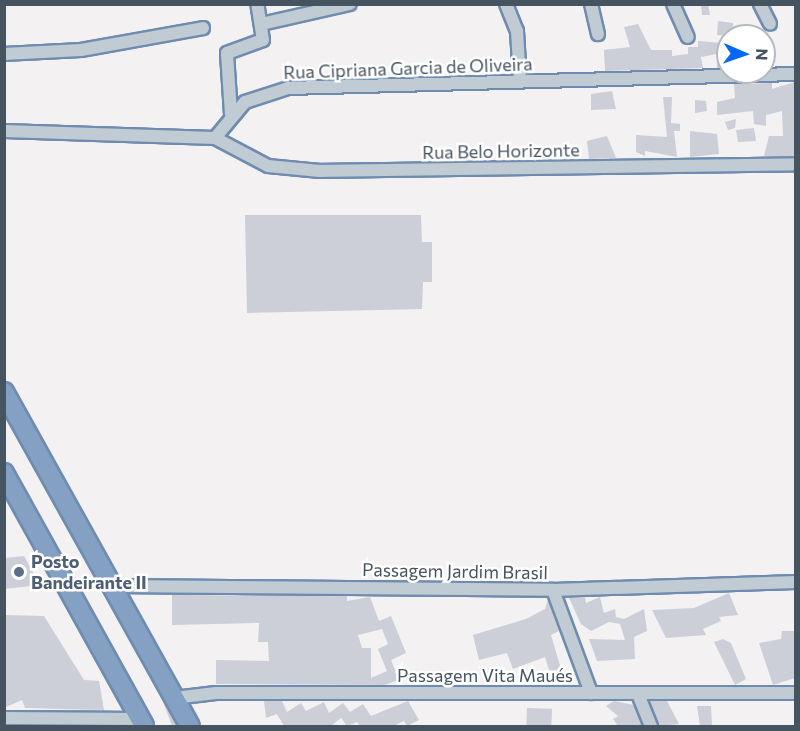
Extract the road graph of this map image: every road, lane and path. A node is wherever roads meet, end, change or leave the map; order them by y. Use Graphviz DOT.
graph roads {
  1 [pos="257,4"];
  2 [pos="350,4"];
  3 [pos="506,4"];
  4 [pos="591,4"];
  5 [pos="673,4"];
  6 [pos="760,4"];
  7 [pos="261,24"];
  8 [pos="770,24"];
  9 [pos="203,28"];
  10 [pos="598,34"];
  11 [pos="688,37"];
  12 [pos="4,54"];
  13 [pos="795,74"];
  14 [pos="520,82"];
  15 [pos="231,114"];
  16 [pos="4,131"];
  17 [pos="215,138"];
  18 [pos="795,164"];
  19 [pos="4,392"];
  20 [pos="4,473"];
  21 [pos="795,582"];
  22 [pos="113,586"];
  23 [pos="553,590"];
  24 [pos="591,693"];
  25 [pos="795,693"];
  26 [pos="638,694"];
  27 [pos="174,698"];
  28 [pos="129,699"];
  29 [pos="4,718"];
  30 [pos="115,719"];
  31 [pos="142,723"];
  32 [pos="190,726"];
  33 [pos="651,726"];
  1 -- 7 [label="street"];
  2 -- 7 [label="street"];
  3 -- 14 [label="street"];
  4 -- 10 [label="street"];
  5 -- 11 [label="street"];
  6 -- 8 [label="street"];
  7 -- 15 [label="street"];
  9 -- 12 [label="street"];
  13 -- 14 [label="street, Rua Cipriana Garcia de Oliveira"];
  14 -- 15 [label="street, Rua Cipriana Garcia de Oliveira"];
  15 -- 17 [label="street, Rua Cipriana Garcia de Oliveira"];
  16 -- 17 [label="street"];
  17 -- 18 [label="street, Rua Belo Horizonte"];
  19 -- 22 [label="highway"];
  20 -- 28 [label="highway"];
  21 -- 23 [label="street, Passagem Jardim Brasil"];
  22 -- 23 [label="street, Passagem Jardim Brasil"];
  22 -- 27 [label="highway"];
  23 -- 24 [label="street"];
  24 -- 26 [label="street, Passagem Vita Maués"];
  24 -- 27 [label="street, Passagem Vita Maués"];
  25 -- 26 [label="street, Passagem Vita Maués"];
  26 -- 33 [label="street"];
  27 -- 32 [label="highway"];
  28 -- 30 [label="street"];
  28 -- 31 [label="highway"];
  29 -- 30 [label="street"];
  30 -- 31 [label="street"];
}
